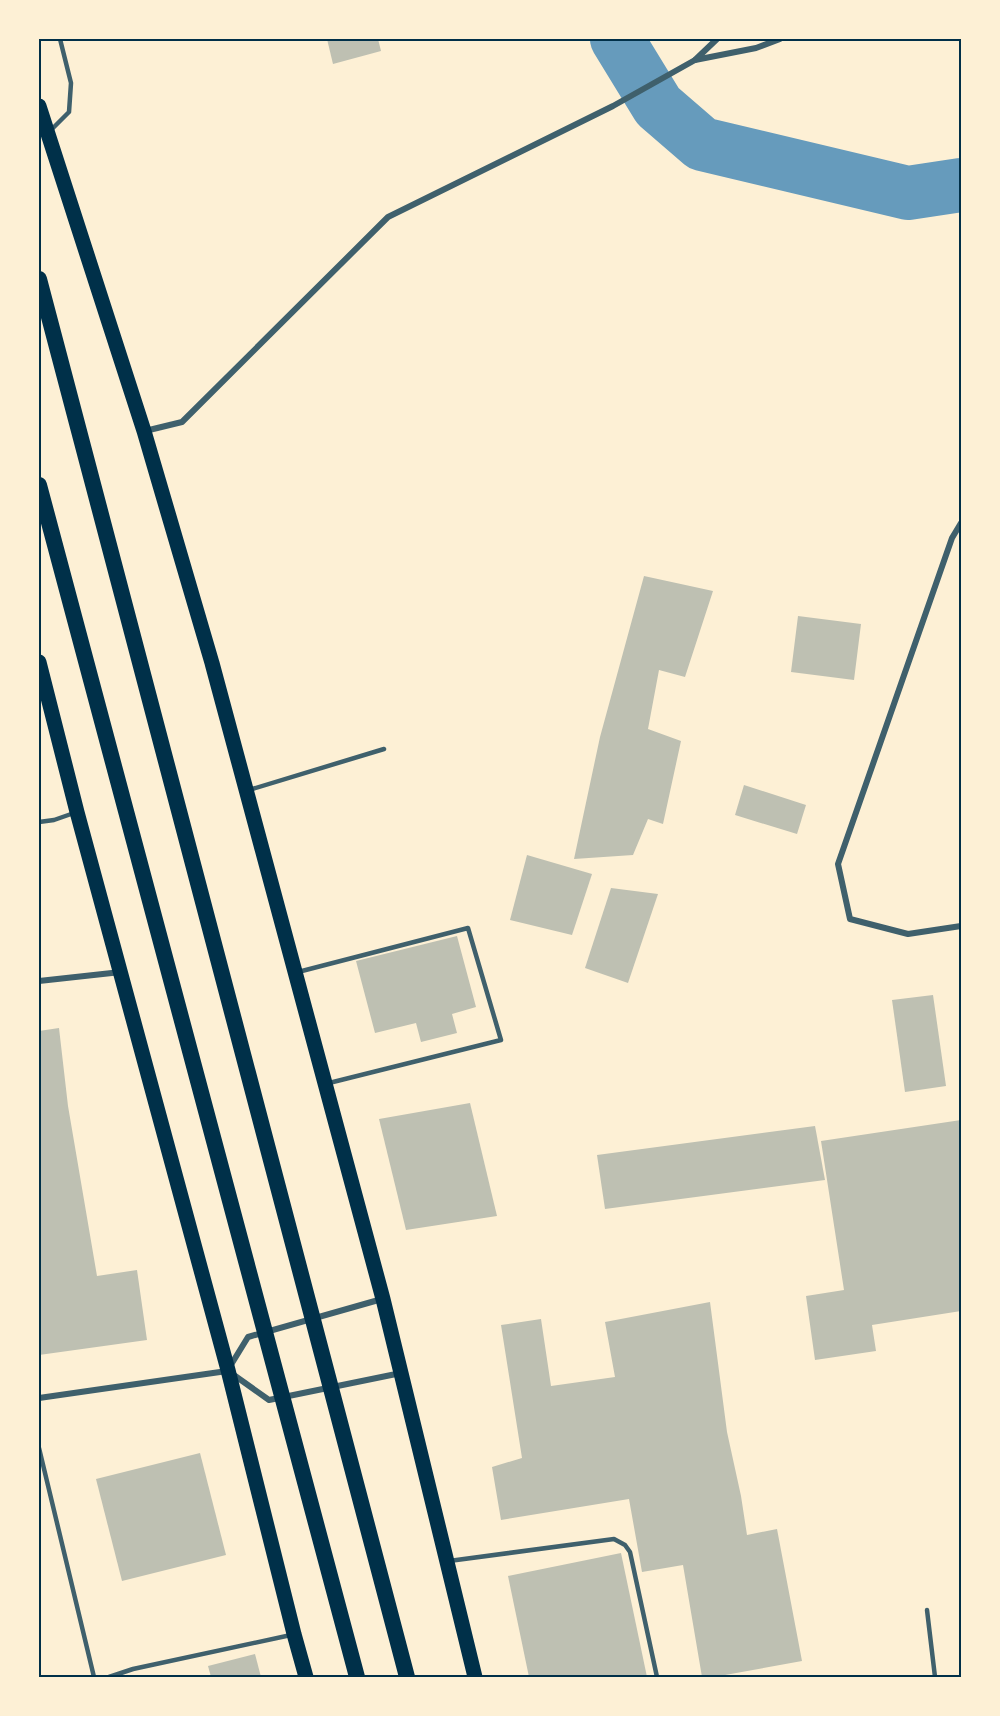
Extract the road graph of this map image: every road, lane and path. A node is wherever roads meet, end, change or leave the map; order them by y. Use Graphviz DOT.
graph roads {
  1 [pos="60,39"];
  2 [pos="717,39"];
  3 [pos="780,39"];
  4 [pos="695,60"];
  5 [pos="39,106"];
  6 [pos="47,134"];
  7 [pos="39,279"];
  8 [pos="144,431"];
  9 [pos="39,485"];
  10 [pos="961,523"];
  11 [pos="39,662"];
  12 [pos="384,749"];
  13 [pos="247,791"];
  14 [pos="77,812"];
  15 [pos="39,822"];
  16 [pos="961,926"];
  17 [pos="121,972"];
  18 [pos="296,972"];
  19 [pos="39,981"];
  20 [pos="326,1084"];
  21 [pos="382,1299"];
  22 [pos="228,1371"];
  23 [pos="401,1373"];
  24 [pos="39,1398"];
  25 [pos="39,1448"];
  26 [pos="445,1561"];
  27 [pos="927,1610"];
  28 [pos="294,1634"];
  29 [pos="94,1677"];
  30 [pos="109,1677"];
  31 [pos="306,1677"];
  32 [pos="357,1677"];
  33 [pos="407,1677"];
  34 [pos="475,1677"];
  35 [pos="657,1677"];
  36 [pos="935,1677"];
  1 -- 6 [label="lane"];
  2 -- 4 [label="street"];
  3 -- 4 [label="street"];
  4 -- 8 [label="street"];
  5 -- 6 [label="main road"];
  6 -- 8 [label="main road"];
  7 -- 33 [label="highway"];
  8 -- 13 [label="main road"];
  9 -- 32 [label="highway"];
  10 -- 16 [label="street"];
  11 -- 14 [label="main road"];
  12 -- 13 [label="lane"];
  13 -- 18 [label="main road"];
  14 -- 15 [label="lane"];
  14 -- 17 [label="main road"];
  17 -- 19 [label="street"];
  17 -- 22 [label="main road"];
  18 -- 20 [label="main road"];
  18 -- 20 [label="lane"];
  20 -- 21 [label="main road"];
  21 -- 22 [label="street"];
  21 -- 23 [label="main road"];
  22 -- 23 [label="street"];
  22 -- 24 [label="street"];
  22 -- 28 [label="main road"];
  23 -- 26 [label="main road"];
  25 -- 29 [label="lane"];
  26 -- 34 [label="main road"];
  26 -- 35 [label="lane"];
  27 -- 36 [label="lane"];
  28 -- 30 [label="lane"];
  28 -- 31 [label="main road"];
}
